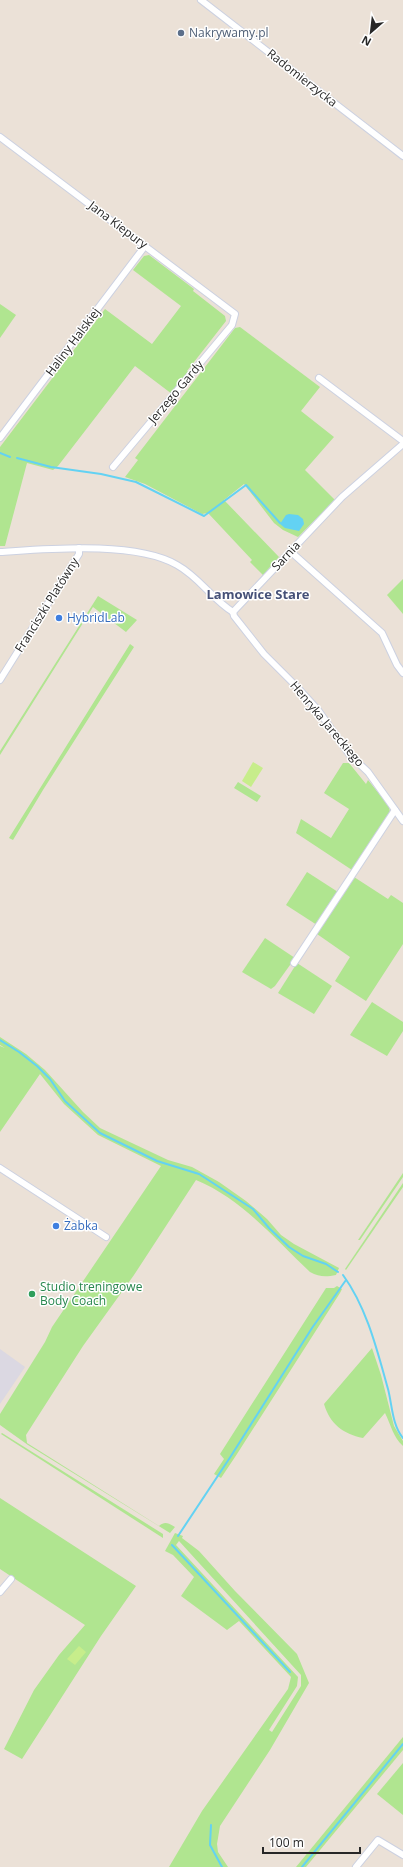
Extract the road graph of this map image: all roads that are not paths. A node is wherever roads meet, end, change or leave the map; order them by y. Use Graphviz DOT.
graph roads {
  1 [pos="201,0"];
  2 [pos="0,137"];
  3 [pos="403,156"];
  4 [pos="145,246"];
  5 [pos="235,314"];
  6 [pos="319,378"];
  7 [pos="0,438"];
  8 [pos="403,441"];
  9 [pos="403,444"];
  10 [pos="113,467"];
  11 [pos="79,548"];
  12 [pos="290,551"];
  13 [pos="0,552"];
  14 [pos="234,612"];
  15 [pos="403,673"];
  16 [pos="0,680"];
  17 [pos="395,810"];
  18 [pos="403,821"];
  19 [pos="294,963"];
  20 [pos="0,1168"];
  21 [pos="106,1237"];
  22 [pos="11,1580"];
  23 [pos="0,1592"];
  24 [pos="403,1855"];
  25 [pos="356,1867"];
  1 -- 3 [label="street, Radomierzycka"];
  2 -- 4 [label="street, Jana Kiepury"];
  4 -- 5 [label="street, Jana Kiepury"];
  4 -- 7 [label="street, Haliny Halskiej"];
  5 -- 10 [label="street, Jerzego Gardy"];
  6 -- 8 [label="street"];
  9 -- 12 [label="street, Sarnia"];
  11 -- 13 [label="street"];
  11 -- 14 [label="street"];
  11 -- 16 [label="street, Franciszki Platówny"];
  12 -- 14 [label="street, Sarnia"];
  12 -- 15 [label="street"];
  14 -- 17 [label="street, Henryka Jareckiego"];
  17 -- 18 [label="street, Henryka Jareckiego"];
  17 -- 19 [label="street"];
  20 -- 21 [label="street"];
  22 -- 23 [label="street"];
  24 -- 25 [label="street"];
}
